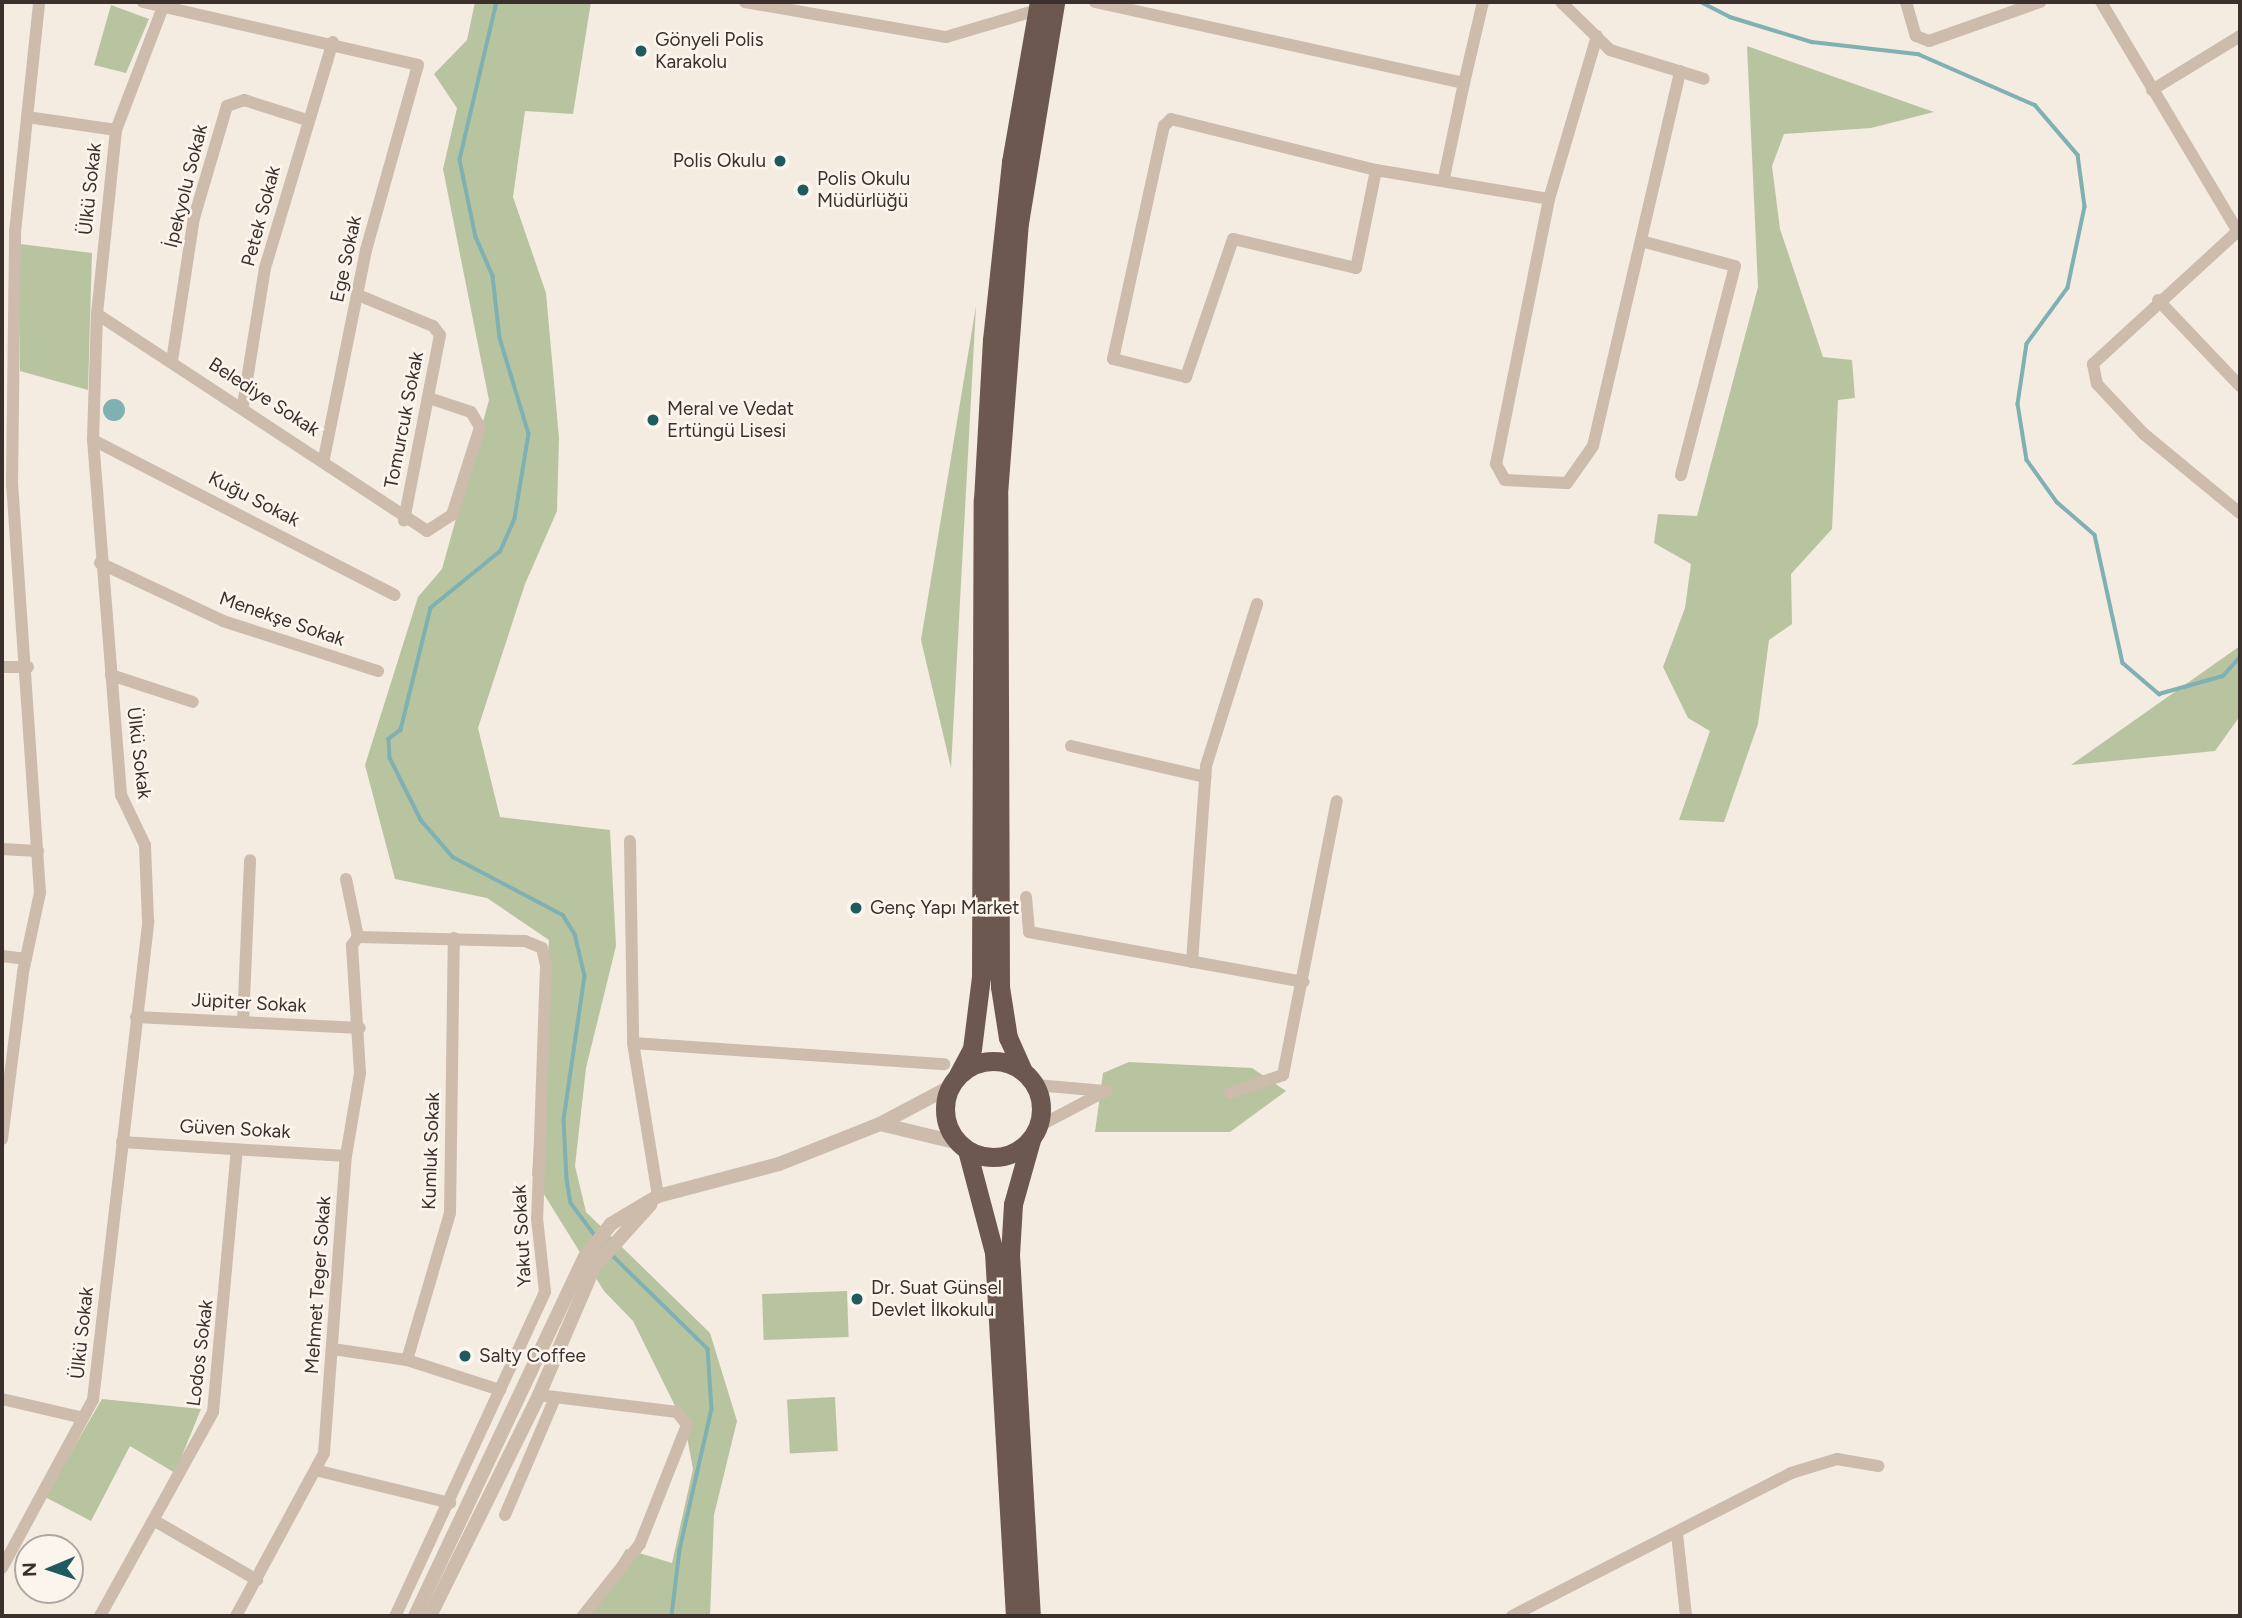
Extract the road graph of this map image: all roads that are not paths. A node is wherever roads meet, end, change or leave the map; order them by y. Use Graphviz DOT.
graph roads {
  1 [pos="39,2"];
  2 [pos="143,2"];
  3 [pos="745,2"];
  4 [pos="1055,2"];
  5 [pos="1096,2"];
  6 [pos="1483,2"];
  7 [pos="1561,2"];
  8 [pos="1906,2"];
  9 [pos="2101,2"];
  10 [pos="2034,3"];
  11 [pos="1038,6"];
  12 [pos="163,7"];
  13 [pos="1597,36"];
  14 [pos="2238,41"];
  15 [pos="333,42"];
  16 [pos="1680,71"];
  17 [pos="1704,79"];
  18 [pos="1464,83"];
  19 [pos="2152,90"];
  20 [pos="27,117"];
  21 [pos="307,120"];
  22 [pos="116,130"];
  23 [pos="1376,170"];
  24 [pos="1444,178"];
  25 [pos="1549,199"];
  26 [pos="2239,233"];
  27 [pos="1641,241"];
  28 [pos="8,257"];
  29 [pos="358,295"];
  30 [pos="2158,300"];
  31 [pos="97,314"];
  32 [pos="172,361"];
  33 [pos="2240,386"];
  34 [pos="429,398"];
  35 [pos="243,405"];
  36 [pos="93,440"];
  37 [pos="324,459"];
  38 [pos="1681,475"];
  39 [pos="2240,513"];
  40 [pos="404,521"];
  41 [pos="100,563"];
  42 [pos="396,596"];
  43 [pos="1257,604"];
  44 [pos="2,667"];
  45 [pos="28,667"];
  46 [pos="378,671"];
  47 [pos="111,676"];
  48 [pos="193,702"];
  49 [pos="1072,746"];
  50 [pos="1205,777"];
  51 [pos="1337,801"];
  52 [pos="630,841"];
  53 [pos="2,849"];
  54 [pos="38,851"];
  55 [pos="250,860"];
  56 [pos="346,879"];
  57 [pos="1027,897"];
  58 [pos="358,937"];
  59 [pos="454,938"];
  60 [pos="2,956"];
  61 [pos="26,959"];
  62 [pos="1192,962"];
  63 [pos="1303,982"];
  64 [pos="136,1017"];
  65 [pos="243,1022"];
  66 [pos="360,1028"];
  67 [pos="633,1043"];
  68 [pos="7,1058"];
  69 [pos="951,1076"];
  70 [pos="1030,1078"];
  71 [pos="1230,1093"];
  72 [pos="880,1124"];
  73 [pos="1035,1133"];
  74 [pos="2,1139"];
  75 [pos="122,1142"];
  76 [pos="963,1147"];
  77 [pos="237,1150"];
  78 [pos="346,1156"];
  79 [pos="658,1196"];
  80 [pos="589,1262"];
  81 [pos="332,1349"];
  82 [pos="407,1360"];
  83 [pos="500,1390"];
  84 [pos="539,1395"];
  85 [pos="2,1399"];
  86 [pos="554,1400"];
  87 [pos="83,1418"];
  88 [pos="1878,1466"];
  89 [pos="319,1471"];
  90 [pos="450,1503"];
  91 [pos="505,1515"];
  92 [pos="155,1521"];
  93 [pos="1677,1534"];
  94 [pos="2,1568"];
  95 [pos="257,1580"];
  96 [pos="100,1616"];
  97 [pos="236,1616"];
  98 [pos="395,1616"];
  99 [pos="415,1616"];
  100 [pos="430,1616"];
  101 [pos="583,1616"];
  102 [pos="1015,1616"];
  103 [pos="1031,1616"];
  104 [pos="1513,1616"];
  105 [pos="1686,1616"];
  1 -- 20 [label="street"];
  2 -- 12 [label="street"];
  3 -- 11 [label="street"];
  4 -- 70 [label="highway"];
  5 -- 18 [label="street"];
  6 -- 18 [label="street"];
  7 -- 13 [label="street"];
  8 -- 10 [label="street"];
  9 -- 19 [label="street"];
  11 -- 69 [label="highway"];
  12 -- 15 [label="street"];
  12 -- 22 [label="street, Ülkü Sokak"];
  13 -- 16 [label="street"];
  13 -- 25 [label="street"];
  14 -- 19 [label="street"];
  15 -- 21 [label="street, Petek Sokak"];
  15 -- 29 [label="street, Ege Sokak"];
  16 -- 17 [label="street"];
  16 -- 27 [label="street"];
  18 -- 24 [label="street"];
  19 -- 26 [label="street"];
  20 -- 22 [label="street"];
  20 -- 28 [label="street"];
  21 -- 32 [label="street, İpekyolu Sokak"];
  21 -- 35 [label="street, Petek Sokak"];
  22 -- 31 [label="street, Ülkü Sokak"];
  23 -- 23 [label="street"];
  23 -- 24 [label="street"];
  24 -- 25 [label="street"];
  25 -- 27 [label="street"];
  26 -- 30 [label="street"];
  27 -- 38 [label="street"];
  28 -- 45 [label="street"];
  29 -- 34 [label="street, Tomurcuk Sokak"];
  29 -- 37 [label="street, Ege Sokak"];
  30 -- 33 [label="street"];
  30 -- 39 [label="street"];
  31 -- 32 [label="street, Belediye Sokak"];
  31 -- 36 [label="street, Ülkü Sokak"];
  32 -- 35 [label="street, Belediye Sokak"];
  34 -- 40 [label="street, Tomurcuk Sokak"];
  34 -- 40 [label="street"];
  35 -- 37 [label="street, Belediye Sokak"];
  36 -- 41 [label="street, Ülkü Sokak"];
  36 -- 42 [label="street, Kuğu Sokak"];
  37 -- 40 [label="street, Belediye Sokak"];
  41 -- 46 [label="street, Menekşe Sokak"];
  41 -- 47 [label="street, Ülkü Sokak"];
  43 -- 50 [label="street"];
  44 -- 45 [label="street"];
  45 -- 54 [label="street"];
  47 -- 48 [label="street"];
  47 -- 64 [label="street, Ülkü Sokak"];
  49 -- 50 [label="street"];
  50 -- 62 [label="street"];
  51 -- 63 [label="street"];
  52 -- 67 [label="street"];
  53 -- 54 [label="street"];
  54 -- 61 [label="street"];
  55 -- 65 [label="street"];
  56 -- 58 [label="street, Mehmet Teger Sokak"];
  57 -- 62 [label="street"];
  58 -- 59 [label="street"];
  58 -- 66 [label="street, Mehmet Teger Sokak"];
  59 -- 82 [label="street, Kumluk Sokak"];
  59 -- 83 [label="street, Yakut Sokak"];
  60 -- 61 [label="street"];
  61 -- 68 [label="street"];
  62 -- 63 [label="street"];
  63 -- 71 [label="street"];
  64 -- 65 [label="street, Jüpiter Sokak"];
  64 -- 75 [label="street, Ülkü Sokak"];
  65 -- 66 [label="street, Jüpiter Sokak"];
  66 -- 78 [label="street, Mehmet Teger Sokak"];
  67 -- 69 [label="street"];
  67 -- 79 [label="street"];
  68 -- 74 [label="street"];
  69 -- 70 [label="highway"];
  69 -- 72 [label="street"];
  69 -- 76 [label="highway"];
  70 -- 73 [label="highway"];
  70 -- 73 [label="street"];
  72 -- 76 [label="street"];
  72 -- 79 [label="street"];
  73 -- 76 [label="highway"];
  73 -- 103 [label="highway"];
  75 -- 77 [label="street, Güven Sokak"];
  75 -- 87 [label="street, Ülkü Sokak"];
  76 -- 102 [label="highway"];
  77 -- 78 [label="street, Güven Sokak"];
  77 -- 92 [label="street, Lodos Sokak"];
  78 -- 81 [label="street, Mehmet Teger Sokak"];
  79 -- 80 [label="street"];
  80 -- 84 [label="street"];
  80 -- 99 [label="street"];
  81 -- 82 [label="street"];
  81 -- 89 [label="street, Mehmet Teger Sokak"];
  82 -- 83 [label="street"];
  83 -- 90 [label="street, Yakut Sokak"];
  84 -- 86 [label="street"];
  84 -- 100 [label="street"];
  85 -- 87 [label="street"];
  86 -- 91 [label="street"];
  86 -- 101 [label="street"];
  87 -- 94 [label="street, Ülkü Sokak"];
  88 -- 93 [label="street"];
  89 -- 90 [label="street"];
  89 -- 95 [label="street, Mehmet Teger Sokak"];
  90 -- 98 [label="street, Yakut Sokak"];
  92 -- 95 [label="street"];
  92 -- 96 [label="street, Lodos Sokak"];
  93 -- 104 [label="street"];
  93 -- 105 [label="street"];
  95 -- 97 [label="street, Mehmet Teger Sokak"];
}
